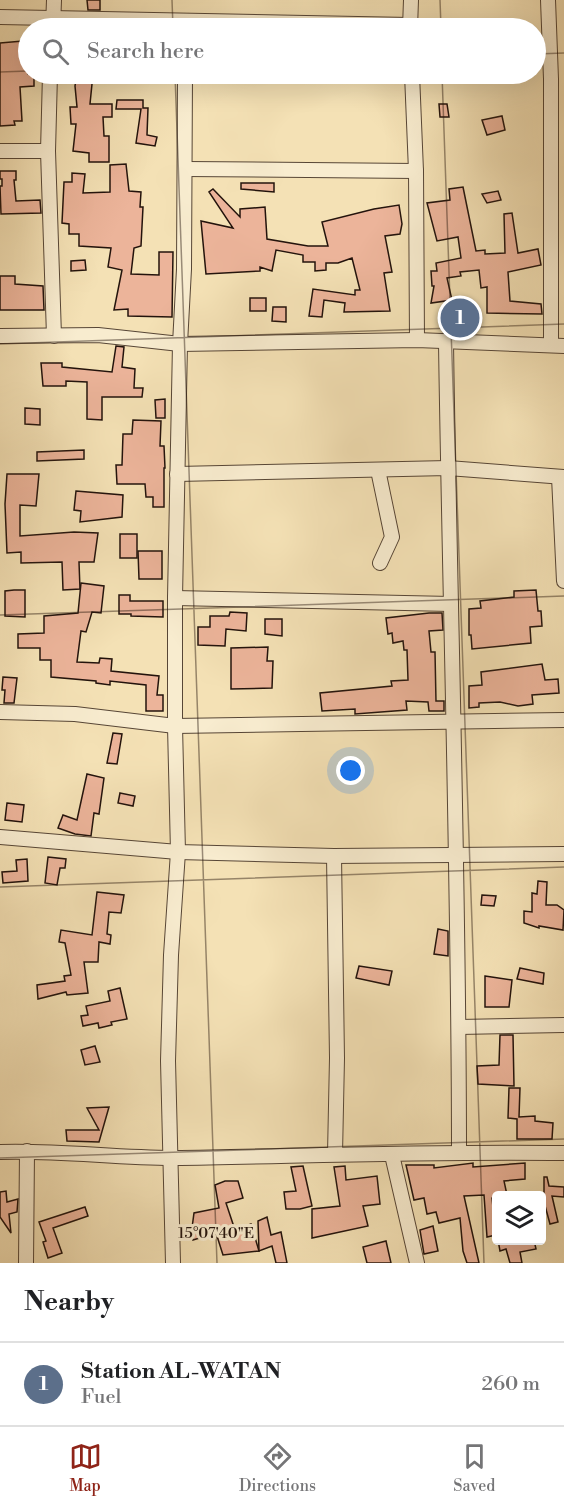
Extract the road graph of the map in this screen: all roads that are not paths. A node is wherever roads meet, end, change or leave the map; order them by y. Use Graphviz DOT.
graph roads {
  1 [pos="54,0"];
  2 [pos="411,0"];
  3 [pos="548,0"];
  4 [pos="0,17"];
  5 [pos="53,18"];
  6 [pos="410,18"];
  7 [pos="18,19"];
  8 [pos="558,79"];
  9 [pos="50,84"];
  10 [pos="185,84"];
  11 [pos="412,84"];
  12 [pos="0,152"];
  13 [pos="48,152"];
  14 [pos="185,169"];
  15 [pos="416,171"];
  16 [pos="0,336"];
  17 [pos="54,336"];
  18 [pos="417,340"];
  19 [pos="446,343"];
  20 [pos="180,344"];
  21 [pos="558,345"];
  22 [pos="448,468"];
  23 [pos="378,470"];
  24 [pos="177,474"];
  25 [pos="562,477"];
  26 [pos="380,563"];
  27 [pos="564,581"];
  28 [pos="175,598"];
  29 [pos="451,603"];
  30 [pos="0,712"];
  31 [pos="564,720"];
  32 [pos="452,722"];
  33 [pos="175,726"];
  34 [pos="0,837"];
  35 [pos="178,852"];
  36 [pos="564,854"];
  37 [pos="456,855"];
  38 [pos="334,856"];
  39 [pos="564,1024"];
  40 [pos="459,1026"];
  41 [pos="27,1151"];
  42 [pos="0,1152"];
  43 [pos="459,1152"];
  44 [pos="564,1153"];
  45 [pos="335,1154"];
  46 [pos="392,1155"];
  47 [pos="170,1158"];
  48 [pos="26,1263"];
  49 [pos="172,1263"];
  50 [pos="417,1263"];
  1 -- 5 [label="street"];
  2 -- 6 [label="street"];
  3 -- 8 [label="street"];
  4 -- 7 [label="street"];
  8 -- 21 [label="street"];
  9 -- 13 [label="street"];
  10 -- 14 [label="street"];
  11 -- 15 [label="street"];
  12 -- 13 [label="street"];
  13 -- 17 [label="street"];
  14 -- 15 [label="street"];
  14 -- 20 [label="street"];
  15 -- 18 [label="street"];
  16 -- 17 [label="street"];
  17 -- 20 [label="street"];
  18 -- 19 [label="street"];
  18 -- 20 [label="street"];
  19 -- 21 [label="street"];
  19 -- 22 [label="street"];
  20 -- 24 [label="street"];
  22 -- 23 [label="street"];
  22 -- 25 [label="street"];
  22 -- 29 [label="street"];
  23 -- 24 [label="street"];
  23 -- 26 [label="street"];
  24 -- 28 [label="street"];
  25 -- 27 [label="street"];
  28 -- 29 [label="street"];
  28 -- 33 [label="street"];
  29 -- 32 [label="street"];
  30 -- 33 [label="street"];
  31 -- 32 [label="street"];
  32 -- 33 [label="street"];
  32 -- 37 [label="street"];
  33 -- 35 [label="street"];
  34 -- 35 [label="street"];
  35 -- 38 [label="street"];
  35 -- 47 [label="street"];
  36 -- 37 [label="street"];
  37 -- 38 [label="street"];
  37 -- 40 [label="street"];
  38 -- 45 [label="street"];
  39 -- 40 [label="street"];
  40 -- 43 [label="street"];
  41 -- 42 [label="street"];
  41 -- 47 [label="street"];
  41 -- 48 [label="street"];
  43 -- 44 [label="street"];
  43 -- 46 [label="street"];
  45 -- 46 [label="street"];
  45 -- 47 [label="street"];
  46 -- 50 [label="street"];
  47 -- 49 [label="street"];
}
